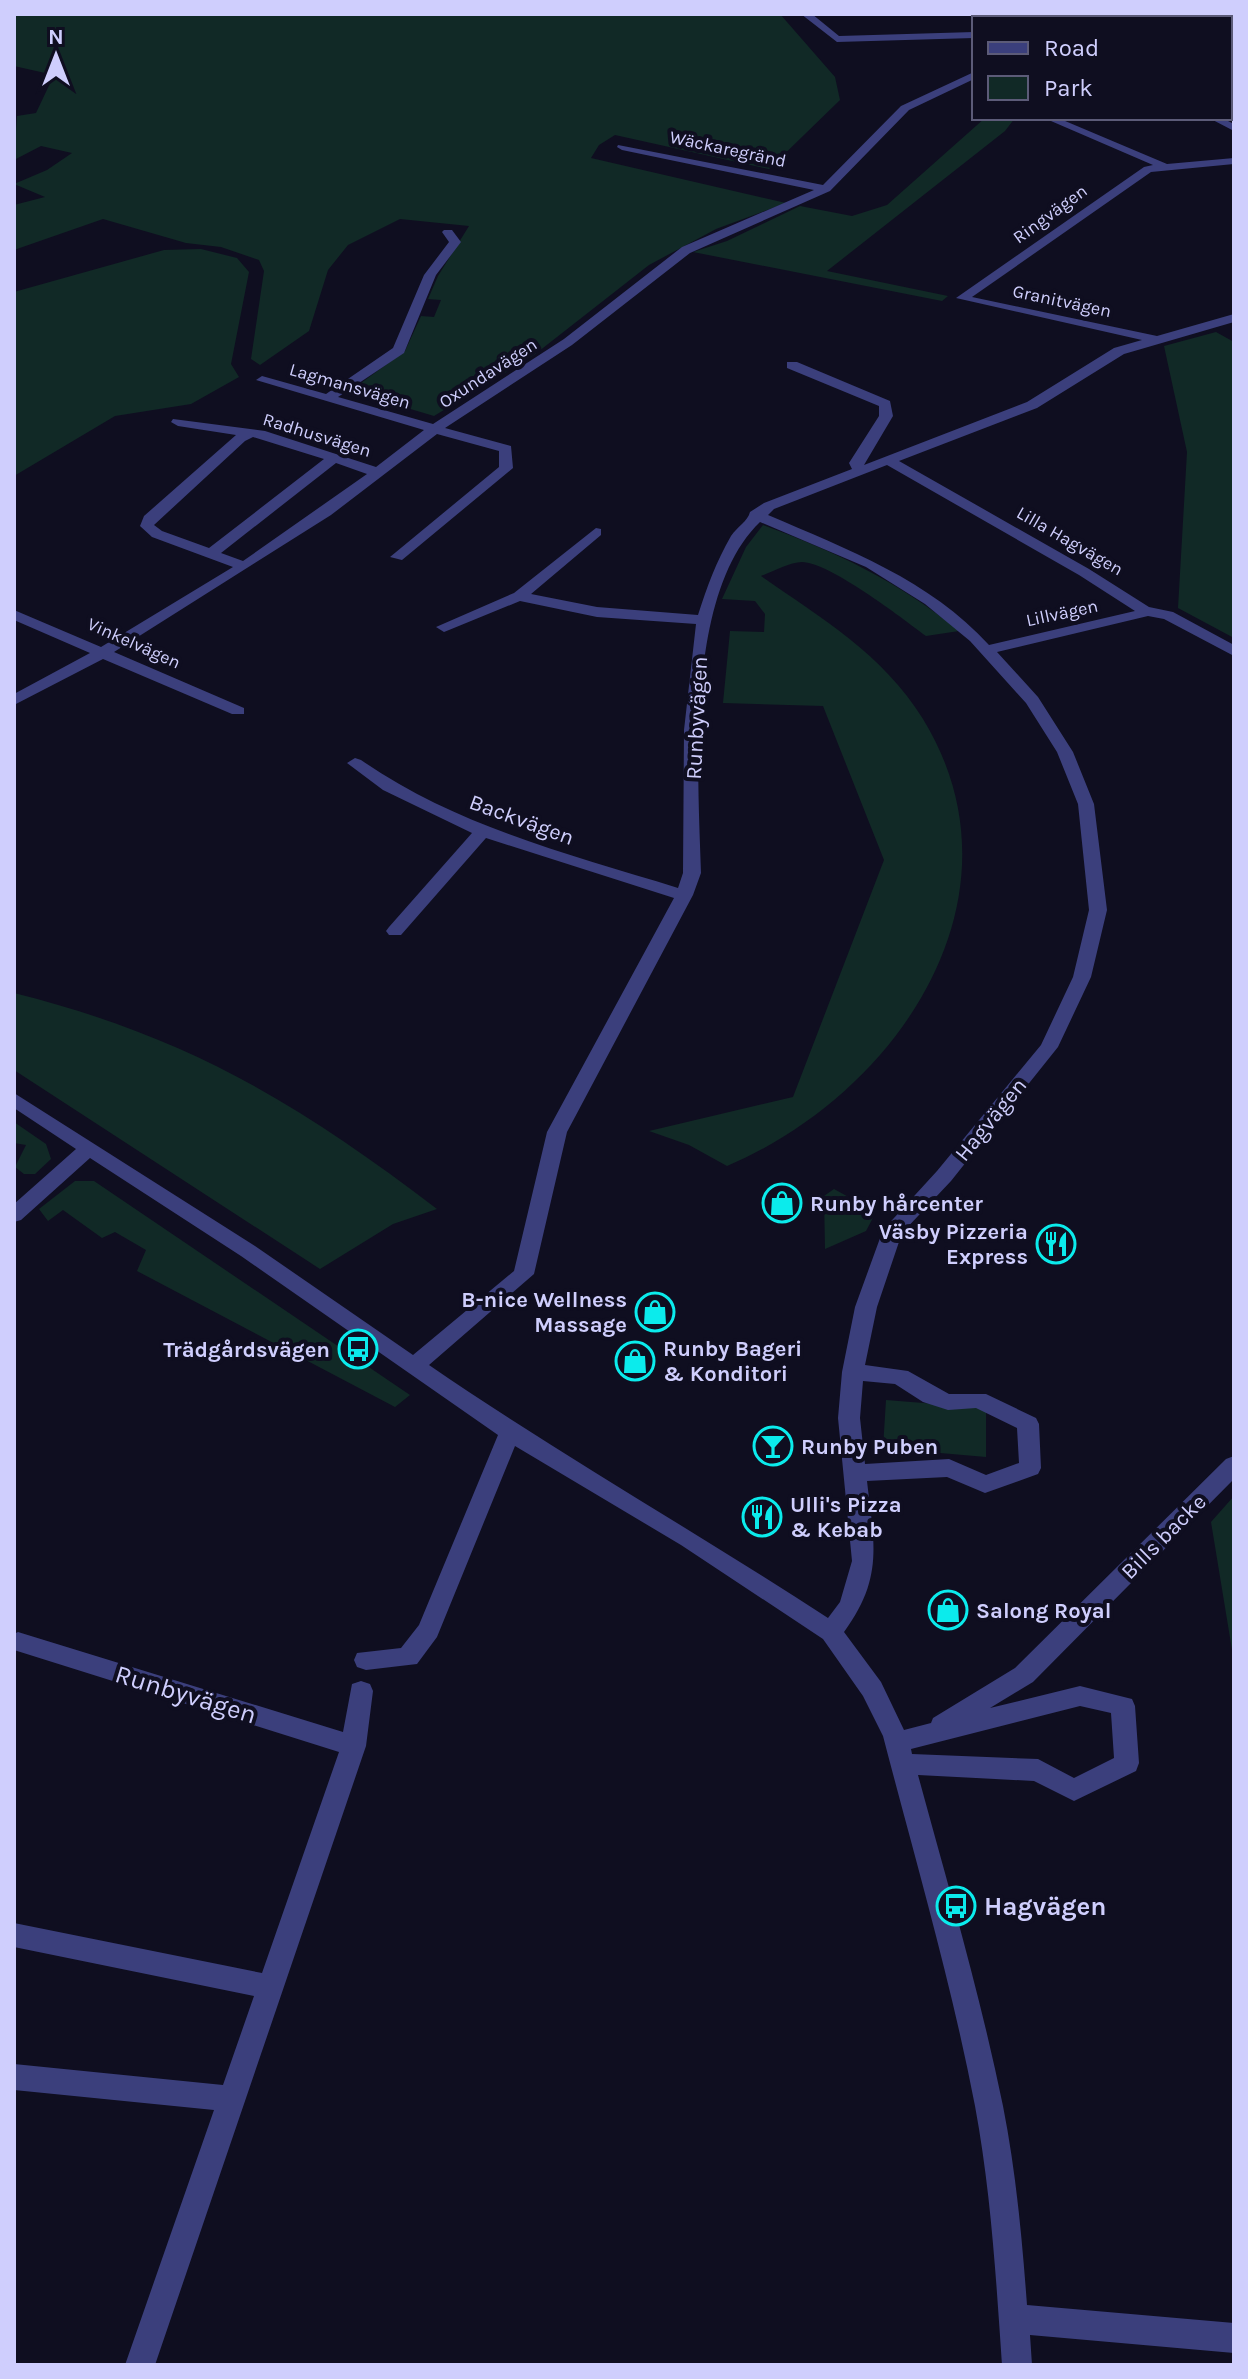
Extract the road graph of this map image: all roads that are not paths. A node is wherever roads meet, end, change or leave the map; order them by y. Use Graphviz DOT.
graph roads {
  1 [pos="806,14"];
  2 [pos="972,35"];
  3 [pos="972,76"];
  4 [pos="1054,120"];
  5 [pos="622,147"];
  6 [pos="1234,161"];
  7 [pos="1162,165"];
  8 [pos="826,189"];
  9 [pos="448,232"];
  10 [pos="962,298"];
  11 [pos="1234,318"];
  12 [pos="1154,339"];
  13 [pos="792,365"];
  14 [pos="262,380"];
  15 [pos="327,399"];
  16 [pos="178,422"];
  17 [pos="434,429"];
  18 [pos="252,433"];
  19 [pos="334,458"];
  20 [pos="888,460"];
  21 [pos="859,471"];
  22 [pos="379,473"];
  23 [pos="755,515"];
  24 [pos="596,532"];
  25 [pos="210,554"];
  26 [pos="397,557"];
  27 [pos="244,566"];
  28 [pos="519,596"];
  29 [pos="1145,611"];
  30 [pos="14,615"];
  31 [pos="703,620"];
  32 [pos="444,627"];
  33 [pos="986,650"];
  34 [pos="105,651"];
  35 [pos="1234,651"];
  36 [pos="14,700"];
  37 [pos="238,711"];
  38 [pos="355,763"];
  39 [pos="482,832"];
  40 [pos="684,895"];
  41 [pos="395,931"];
  42 [pos="14,1099"];
  43 [pos="88,1149"];
  44 [pos="14,1215"];
  45 [pos="414,1366"];
  46 [pos="853,1372"];
  47 [pos="510,1432"];
  48 [pos="1234,1465"];
  49 [pos="855,1473"];
  50 [pos="831,1632"];
  51 [pos="18,1642"];
  52 [pos="366,1660"];
  53 [pos="361,1691"];
  54 [pos="354,1746"];
  55 [pos="899,1747"];
  56 [pos="14,1935"];
  57 [pos="271,1987"];
  58 [pos="14,2077"];
  59 [pos="232,2099"];
  60 [pos="1015,2319"];
  61 [pos="1234,2338"];
  62 [pos="140,2365"];
  63 [pos="1017,2365"];
  1 -- 2 [label="street"];
  3 -- 8 [label="street, Oxundavägen"];
  4 -- 7 [label="street, Ringvägen"];
  5 -- 8 [label="street, Wäckaregränd"];
  6 -- 7 [label="street, Ringvägen"];
  7 -- 10 [label="street, Ringvägen"];
  8 -- 17 [label="street, Oxundavägen"];
  9 -- 15 [label="street"];
  10 -- 12 [label="street, Granitvägen"];
  11 -- 12 [label="street"];
  12 -- 20 [label="street"];
  13 -- 21 [label="street"];
  14 -- 15 [label="street, Lagmansvägen"];
  15 -- 17 [label="street, Lagmansvägen"];
  16 -- 18 [label="street"];
  17 -- 22 [label="street, Oxundavägen"];
  17 -- 26 [label="street, Lagmansvägen"];
  18 -- 19 [label="street, Radhusvägen"];
  18 -- 25 [label="street, Radhusvägen"];
  19 -- 22 [label="street, Radhusvägen"];
  19 -- 25 [label="street"];
  20 -- 21 [label="street"];
  20 -- 29 [label="street, Lilla Hagvägen"];
  21 -- 23 [label="street"];
  22 -- 27 [label="street, Oxundavägen"];
  23 -- 31 [label="street, Runbyvägen"];
  23 -- 33 [label="street, Hagvägen"];
  24 -- 28 [label="street"];
  25 -- 27 [label="street, Radhusvägen"];
  27 -- 34 [label="street, Oxundavägen"];
  28 -- 31 [label="street"];
  28 -- 32 [label="street"];
  29 -- 33 [label="street, Lillvägen"];
  29 -- 35 [label="street, Lilla Hagvägen"];
  30 -- 34 [label="street, Vinkelvägen"];
  31 -- 40 [label="street, Runbyvägen"];
  33 -- 46 [label="street, Hagvägen"];
  34 -- 36 [label="street, Oxundavägen"];
  34 -- 37 [label="street, Vinkelvägen"];
  38 -- 39 [label="street, Backvägen"];
  39 -- 40 [label="street, Backvägen"];
  39 -- 41 [label="street"];
  40 -- 45 [label="street, Runbyvägen"];
  42 -- 43 [label="street"];
  43 -- 44 [label="street"];
  43 -- 45 [label="street"];
  45 -- 47 [label="street"];
  46 -- 49 [label="street, Hagvägen"];
  46 -- 49 [label="street"];
  47 -- 50 [label="street"];
  47 -- 52 [label="street"];
  48 -- 55 [label="street, Bills backe"];
  49 -- 50 [label="street, Hagvägen"];
  50 -- 55 [label="street"];
  51 -- 54 [label="street, Runbyvägen"];
  53 -- 54 [label="street"];
  54 -- 57 [label="street"];
  55 -- 55 [label="street"];
  55 -- 60 [label="street"];
  56 -- 57 [label="street"];
  57 -- 59 [label="street"];
  58 -- 59 [label="street"];
  59 -- 62 [label="street"];
  60 -- 61 [label="street"];
  60 -- 63 [label="street"];
}
